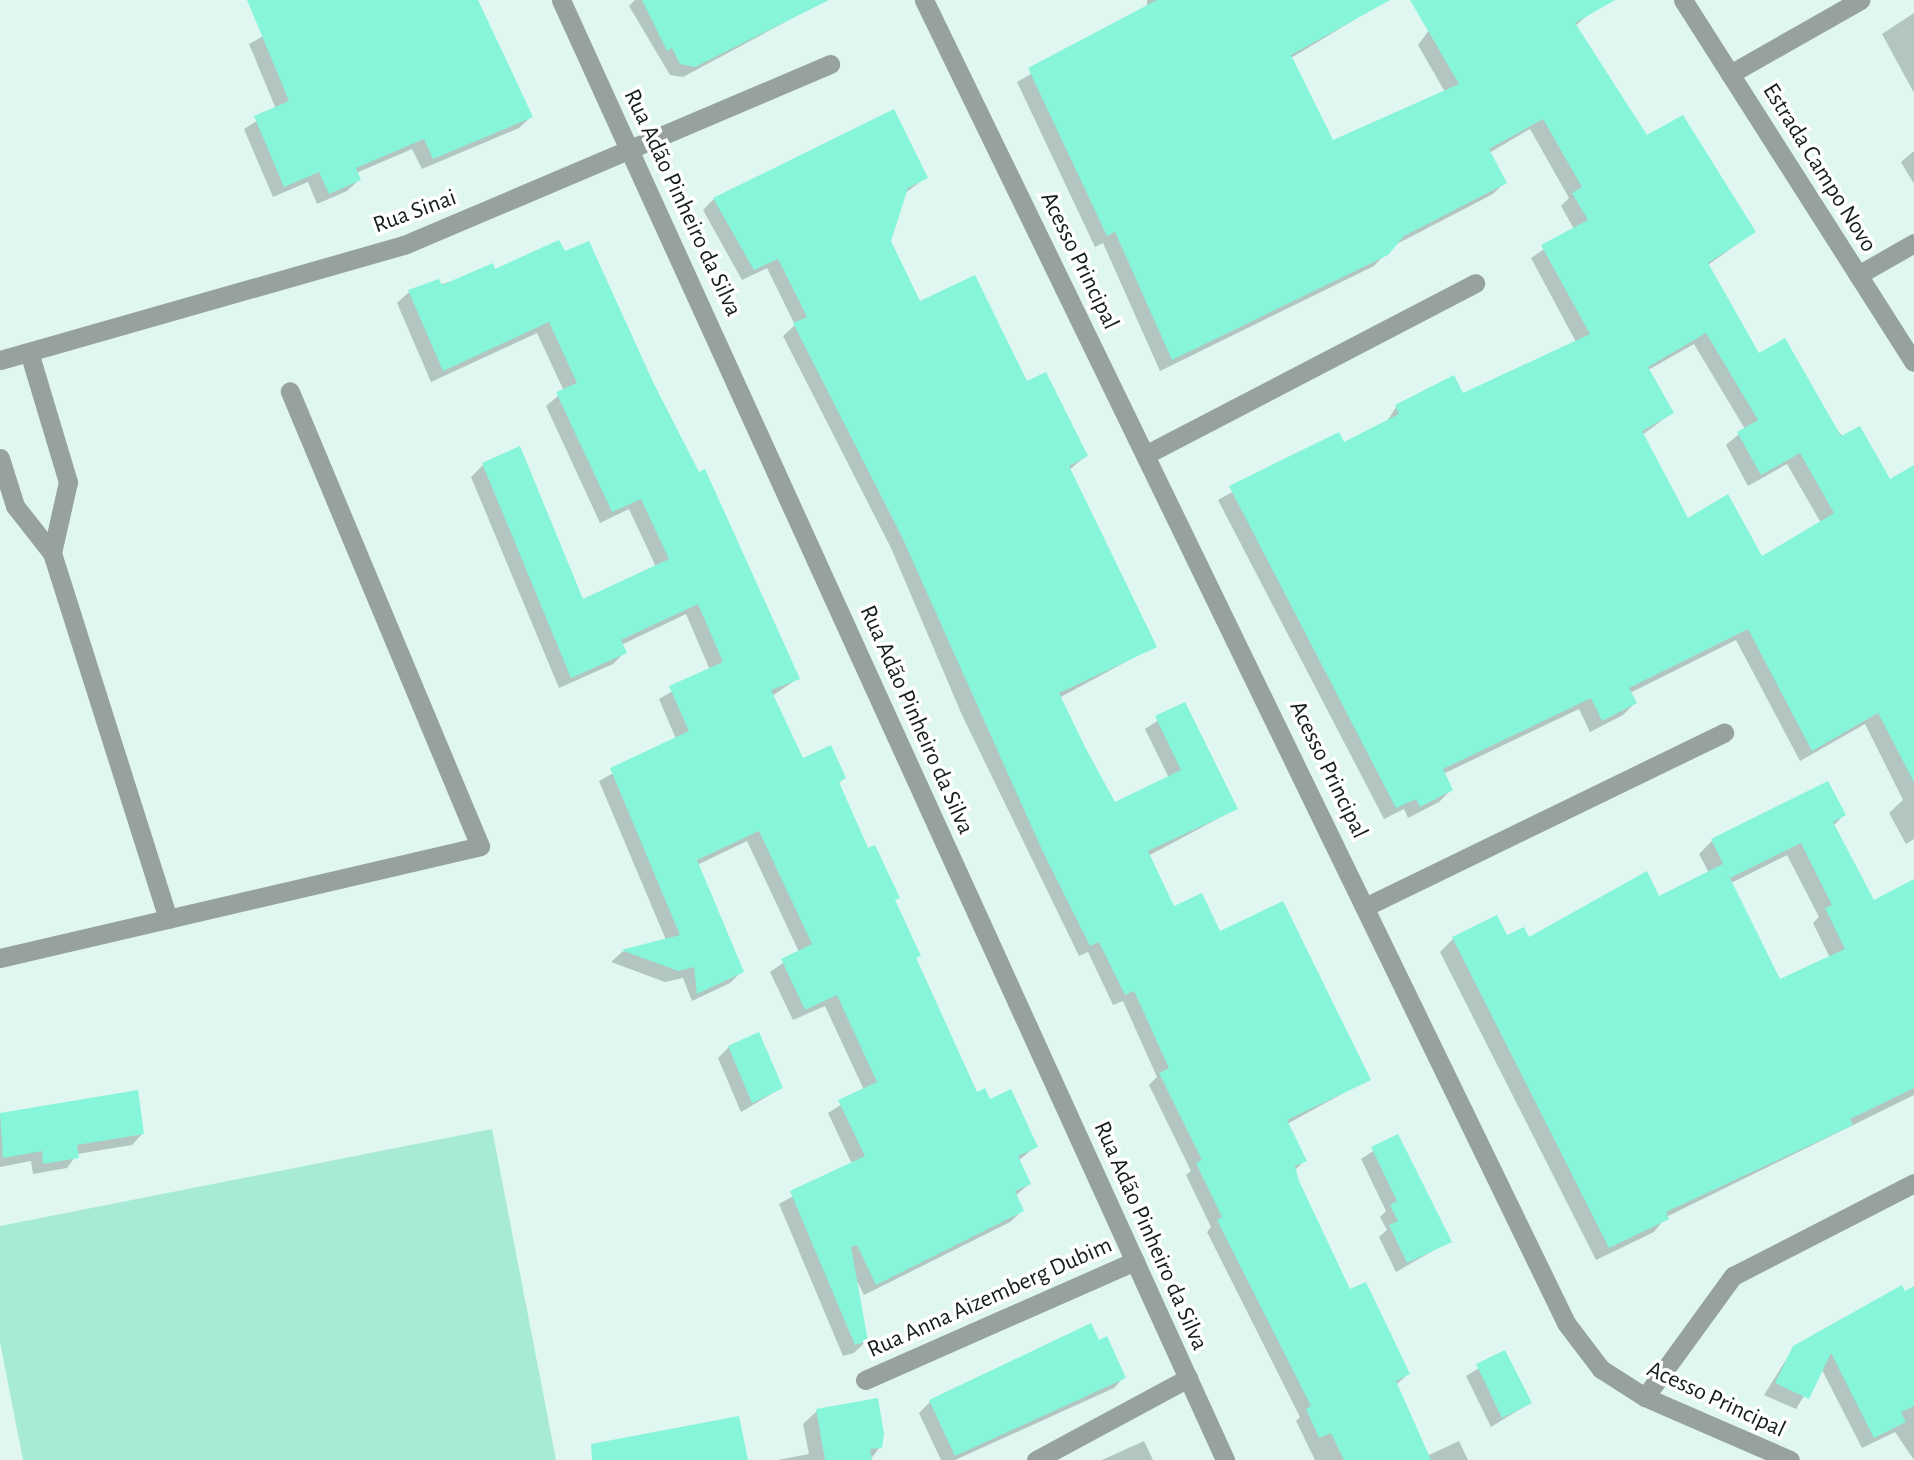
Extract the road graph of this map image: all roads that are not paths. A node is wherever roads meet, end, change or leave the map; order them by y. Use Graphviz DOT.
graph roads {
  1 [pos="561,0"];
  2 [pos="1683,0"];
  3 [pos="1860,0"];
  4 [pos="927,1"];
  5 [pos="830,64"];
  6 [pos="1730,74"];
  7 [pos="632,152"];
  8 [pos="1914,243"];
  9 [pos="1858,275"];
  10 [pos="1475,283"];
  11 [pos="29,352"];
  12 [pos="0,360"];
  13 [pos="1914,362"];
  14 [pos="290,391"];
  15 [pos="1147,454"];
  16 [pos="0,458"];
  17 [pos="51,553"];
  18 [pos="1724,733"];
  19 [pos="1367,906"];
  20 [pos="168,919"];
  21 [pos="0,958"];
  22 [pos="1914,1184"];
  23 [pos="1135,1261"];
  24 [pos="1188,1378"];
  25 [pos="865,1381"];
  26 [pos="1645,1397"];
  27 [pos="1036,1460"];
  28 [pos="1226,1460"];
  29 [pos="1790,1460"];
  1 -- 7 [label="street, Rua Adão Pinheiro da Silva"];
  2 -- 6 [label="street, Estrada Campo Novo"];
  3 -- 6 [label="street"];
  4 -- 15 [label="street, Acesso Principal"];
  5 -- 7 [label="street, Rua Sinai"];
  6 -- 9 [label="street, Estrada Campo Novo"];
  7 -- 11 [label="street, Rua Sinai"];
  7 -- 23 [label="street, Rua Adão Pinheiro da Silva"];
  8 -- 9 [label="street"];
  9 -- 13 [label="street, Estrada Campo Novo"];
  10 -- 15 [label="street"];
  11 -- 12 [label="street, Rua Sinai"];
  11 -- 17 [label="street"];
  14 -- 20 [label="street"];
  15 -- 19 [label="street, Acesso Principal"];
  16 -- 17 [label="street"];
  17 -- 20 [label="street"];
  18 -- 19 [label="street"];
  19 -- 26 [label="street, Acesso Principal"];
  20 -- 21 [label="street"];
  22 -- 26 [label="street"];
  23 -- 24 [label="street, Rua Adão Pinheiro da Silva"];
  23 -- 25 [label="street, Rua Anna Aizemberg Dubim"];
  24 -- 27 [label="street"];
  24 -- 28 [label="street, Rua Adão Pinheiro da Silva"];
  26 -- 29 [label="street, Acesso Principal"];
}
